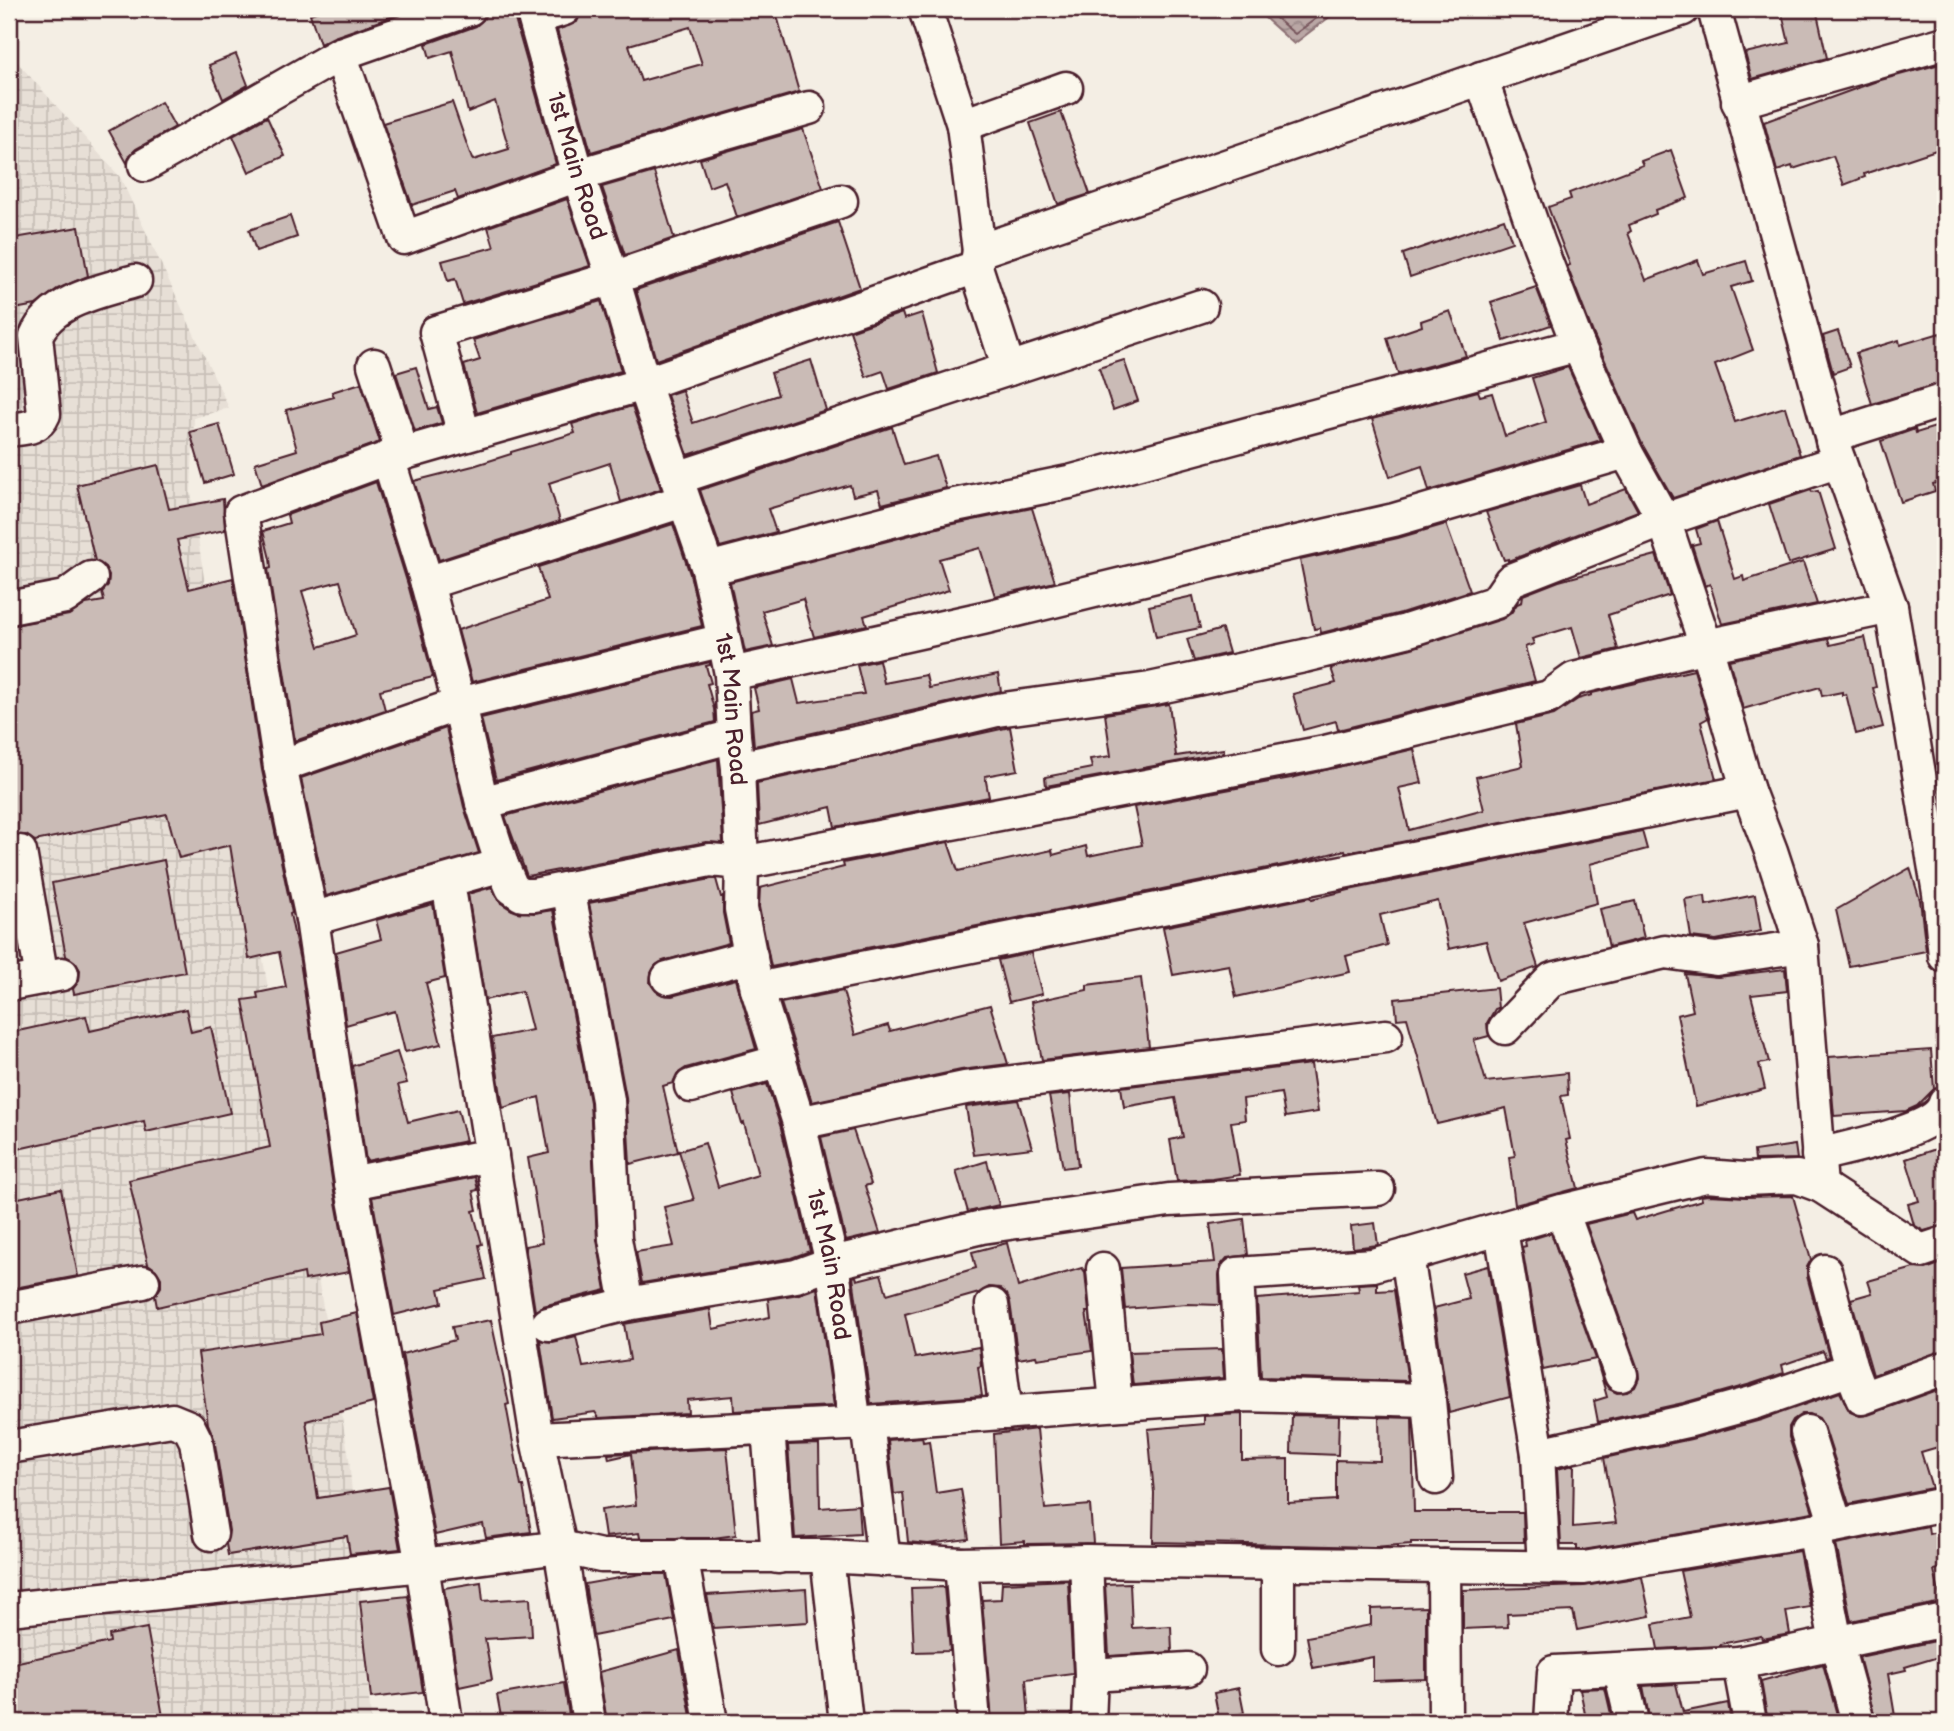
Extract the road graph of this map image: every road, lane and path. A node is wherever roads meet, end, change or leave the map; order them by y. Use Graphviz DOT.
graph roads {
  1 [pos="469,9"];
  2 [pos="925,9"];
  3 [pos="1683,9"];
  4 [pos="1714,9"];
  5 [pos="544,12"];
  6 [pos="1945,43"];
  7 [pos="340,54"];
  8 [pos="1481,78"];
  9 [pos="1066,88"];
  10 [pos="1738,102"];
  11 [pos="810,108"];
  12 [pos="963,125"];
  13 [pos="145,165"];
  14 [pos="578,175"];
  15 [pos="841,201"];
  16 [pos="977,259"];
  17 [pos="613,278"];
  18 [pos="135,281"];
  19 [pos="1201,306"];
  20 [pos="1578,345"];
  21 [pos="374,365"];
  22 [pos="1009,369"];
  23 [pos="644,383"];
  24 [pos="1945,400"];
  25 [pos="9,430"];
  26 [pos="464,435"];
  27 [pos="1835,448"];
  28 [pos="1626,452"];
  29 [pos="396,456"];
  30 [pos="680,489"];
  31 [pos="1664,520"];
  32 [pos="708,569"];
  33 [pos="427,583"];
  34 [pos="9,587"];
  35 [pos="1891,607"];
  36 [pos="9,608"];
  37 [pos="724,640"];
  38 [pos="1706,646"];
  39 [pos="731,674"];
  40 [pos="459,704"];
  41 [pos="734,736"];
  42 [pos="280,766"];
  43 [pos="738,768"];
  44 [pos="1748,791"];
  45 [pos="482,803"];
  46 [pos="9,854"];
  47 [pos="742,863"];
  48 [pos="502,865"];
  49 [pos="448,882"];
  50 [pos="568,888"];
  51 [pos="1942,892"];
  52 [pos="312,919"];
  53 [pos="1801,946"];
  54 [pos="751,956"];
  55 [pos="1945,956"];
  56 [pos="668,978"];
  57 [pos="9,984"];
  58 [pos="757,989"];
  59 [pos="1505,1028"];
  60 [pos="1386,1036"];
  61 [pos="780,1061"];
  62 [pos="691,1086"];
  63 [pos="1945,1103"];
  64 [pos="799,1124"];
  65 [pos="492,1154"];
  66 [pos="1819,1170"];
  67 [pos="351,1183"];
  68 [pos="1378,1189"];
  69 [pos="1562,1211"];
  70 [pos="1501,1230"];
  71 [pos="1945,1243"];
  72 [pos="1407,1255"];
  73 [pos="832,1264"];
  74 [pos="1103,1269"];
  75 [pos="1825,1271"];
  76 [pos="143,1282"];
  77 [pos="627,1304"];
  78 [pos="992,1305"];
  79 [pos="9,1308"];
  80 [pos="548,1324"];
  81 [pos="1945,1368"];
  82 [pos="1851,1369"];
  83 [pos="1620,1375"];
  84 [pos="1243,1395"];
  85 [pos="1429,1399"];
  86 [pos="1116,1404"];
  87 [pos="1006,1413"];
  88 [pos="861,1424"];
  89 [pos="768,1428"];
  90 [pos="1807,1432"];
  91 [pos="537,1438"];
  92 [pos="9,1447"];
  93 [pos="1538,1454"];
  94 [pos="1436,1478"];
  95 [pos="1945,1504"];
  96 [pos="1825,1528"];
  97 [pos="211,1534"];
  98 [pos="560,1547"];
  99 [pos="681,1555"];
  100 [pos="778,1557"];
  101 [pos="827,1557"];
  102 [pos="884,1560"];
  103 [pos="1086,1561"];
  104 [pos="961,1564"];
  105 [pos="1278,1564"];
  106 [pos="422,1565"];
  107 [pos="1444,1566"];
  108 [pos="1544,1567"];
  109 [pos="9,1609"];
  110 [pos="1945,1620"];
  111 [pos="1836,1642"];
  112 [pos="1278,1649"];
  113 [pos="1739,1663"];
  114 [pos="1188,1669"];
  115 [pos="1620,1670"];
  116 [pos="1091,1675"];
  117 [pos="1446,1720"];
  118 [pos="446,1722"];
  119 [pos="589,1722"];
  120 [pos="710,1722"];
  121 [pos="845,1722"];
  122 [pos="974,1722"];
  123 [pos="1089,1722"];
  124 [pos="1552,1722"];
  125 [pos="1632,1722"];
  126 [pos="1750,1722"];
  127 [pos="1858,1722"];
  1 -- 7 [label="street"];
  2 -- 12 [label="street"];
  3 -- 8 [label="street"];
  4 -- 10 [label="street"];
  5 -- 14 [label="street, 1st Main Road"];
  6 -- 10 [label="street"];
  7 -- 13 [label="street"];
  7 -- 14 [label="street"];
  8 -- 16 [label="street"];
  8 -- 20 [label="street"];
  9 -- 12 [label="street"];
  10 -- 27 [label="street"];
  11 -- 14 [label="street"];
  12 -- 16 [label="street"];
  14 -- 17 [label="street, 1st Main Road"];
  15 -- 17 [label="street"];
  16 -- 22 [label="street"];
  16 -- 23 [label="street"];
  17 -- 23 [label="street, 1st Main Road"];
  17 -- 26 [label="street"];
  18 -- 25 [label="street"];
  19 -- 22 [label="street"];
  20 -- 28 [label="street"];
  20 -- 32 [label="street"];
  21 -- 29 [label="street"];
  22 -- 30 [label="street"];
  23 -- 26 [label="street"];
  23 -- 30 [label="street, 1st Main Road"];
  24 -- 27 [label="street"];
  26 -- 29 [label="street"];
  27 -- 31 [label="street"];
  27 -- 35 [label="street"];
  28 -- 31 [label="street"];
  28 -- 39 [label="street"];
  29 -- 33 [label="street"];
  29 -- 42 [label="street"];
  30 -- 32 [label="street, 1st Main Road"];
  30 -- 33 [label="street"];
  31 -- 38 [label="street"];
  31 -- 43 [label="street"];
  32 -- 37 [label="street, 1st Main Road"];
  33 -- 40 [label="street"];
  34 -- 36 [label="street"];
  35 -- 38 [label="street"];
  35 -- 51 [label="street"];
  37 -- 39 [label="street, 1st Main Road"];
  37 -- 40 [label="street"];
  38 -- 44 [label="street"];
  38 -- 47 [label="street"];
  39 -- 41 [label="street, 1st Main Road"];
  40 -- 42 [label="street"];
  40 -- 45 [label="street"];
  41 -- 43 [label="street, 1st Main Road"];
  41 -- 45 [label="street"];
  42 -- 52 [label="street"];
  43 -- 47 [label="street, 1st Main Road"];
  44 -- 53 [label="street"];
  44 -- 58 [label="street"];
  45 -- 48 [label="street"];
  46 -- 57 [label="street"];
  47 -- 50 [label="street"];
  47 -- 54 [label="street, 1st Main Road"];
  48 -- 49 [label="street"];
  48 -- 50 [label="street"];
  49 -- 52 [label="street"];
  49 -- 65 [label="street"];
  50 -- 77 [label="street"];
  51 -- 55 [label="street"];
  52 -- 67 [label="street"];
  53 -- 59 [label="street"];
  53 -- 66 [label="street"];
  54 -- 56 [label="street"];
  54 -- 58 [label="street, 1st Main Road"];
  58 -- 61 [label="street, 1st Main Road"];
  60 -- 64 [label="street"];
  61 -- 62 [label="street"];
  61 -- 64 [label="street, 1st Main Road"];
  63 -- 66 [label="street"];
  64 -- 73 [label="street, 1st Main Road"];
  65 -- 67 [label="street"];
  65 -- 91 [label="street"];
  66 -- 69 [label="street"];
  66 -- 71 [label="street"];
  67 -- 106 [label="street"];
  68 -- 73 [label="street"];
  69 -- 70 [label="street"];
  69 -- 83 [label="street"];
  70 -- 72 [label="street"];
  70 -- 93 [label="street"];
  72 -- 84 [label="street"];
  72 -- 85 [label="street"];
  73 -- 77 [label="street"];
  73 -- 88 [label="street, 1st Main Road"];
  74 -- 86 [label="street"];
  75 -- 82 [label="street"];
  76 -- 79 [label="street"];
  77 -- 80 [label="street"];
  78 -- 87 [label="street"];
  81 -- 82 [label="street"];
  82 -- 93 [label="street"];
  84 -- 85 [label="street"];
  84 -- 86 [label="street"];
  85 -- 94 [label="street"];
  86 -- 87 [label="street"];
  87 -- 88 [label="street"];
  88 -- 89 [label="street"];
  88 -- 102 [label="street, 1st Main Road"];
  89 -- 91 [label="street"];
  89 -- 100 [label="street"];
  90 -- 96 [label="street"];
  91 -- 98 [label="street"];
  92 -- 97 [label="street"];
  93 -- 108 [label="street"];
  95 -- 96 [label="street"];
  96 -- 108 [label="street"];
  96 -- 111 [label="street"];
  98 -- 99 [label="street"];
  98 -- 106 [label="street"];
  98 -- 119 [label="street"];
  99 -- 100 [label="street"];
  99 -- 120 [label="street"];
  100 -- 101 [label="street"];
  101 -- 102 [label="street"];
  101 -- 121 [label="street"];
  102 -- 104 [label="street"];
  103 -- 104 [label="street"];
  103 -- 105 [label="street"];
  103 -- 116 [label="street"];
  104 -- 122 [label="street"];
  105 -- 107 [label="street"];
  105 -- 112 [label="street"];
  106 -- 109 [label="street"];
  106 -- 118 [label="street"];
  107 -- 108 [label="street"];
  107 -- 117 [label="street"];
  110 -- 111 [label="street"];
  111 -- 113 [label="street"];
  111 -- 127 [label="street"];
  113 -- 115 [label="street"];
  113 -- 126 [label="street"];
  114 -- 116 [label="street"];
  115 -- 124 [label="street"];
  115 -- 125 [label="street"];
  116 -- 123 [label="street"];
}
